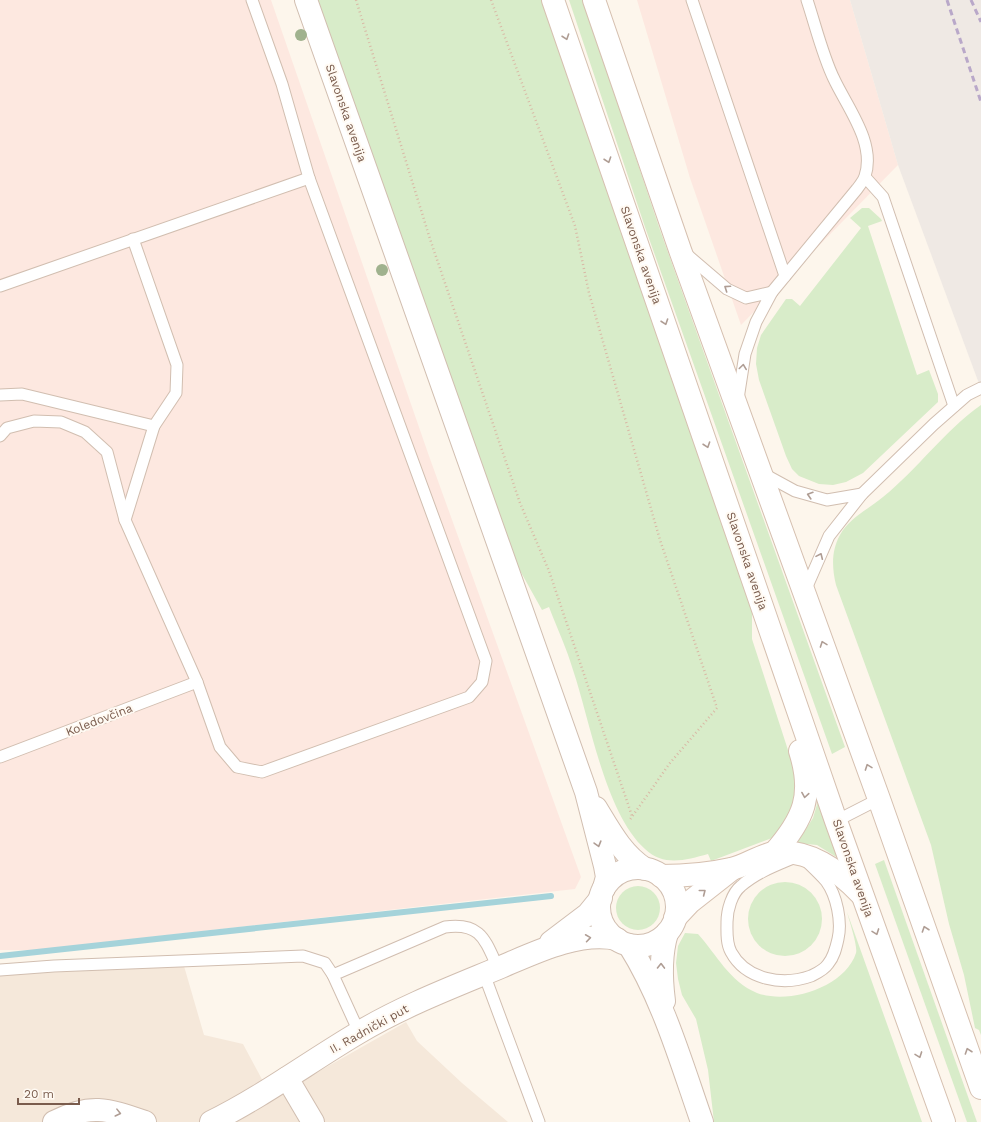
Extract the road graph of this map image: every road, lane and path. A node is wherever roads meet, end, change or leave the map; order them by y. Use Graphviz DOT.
graph roads {
  1 [pos="252,0"];
  2 [pos="306,0"];
  3 [pos="356,0"];
  4 [pos="491,0"];
  5 [pos="553,0"];
  6 [pos="594,0"];
  7 [pos="609,0"];
  8 [pos="692,0"];
  9 [pos="807,0"];
  10 [pos="614,59"];
  11 [pos="865,177"];
  12 [pos="309,178"];
  13 [pos="133,239"];
  14 [pos="680,250"];
  15 [pos="785,276"];
  16 [pos="0,286"];
  17 [pos="772,292"];
  18 [pos="981,388"];
  19 [pos="0,395"];
  20 [pos="737,406"];
  21 [pos="954,406"];
  22 [pos="154,426"];
  23 [pos="0,436"];
  24 [pos="762,473"];
  25 [pos="862,494"];
  26 [pos="125,520"];
  27 [pos="804,592"];
  28 [pos="197,682"];
  29 [pos="796,702"];
  30 [pos="0,757"];
  31 [pos="586,792"];
  32 [pos="879,799"];
  33 [pos="632,816"];
  34 [pos="836,821"];
  35 [pos="626,825"];
  36 [pos="774,853"];
  37 [pos="800,855"];
  38 [pos="732,868"];
  39 [pos="653,872"];
  40 [pos="602,893"];
  41 [pos="863,896"];
  42 [pos="671,925"];
  43 [pos="623,942"];
  44 [pos="537,952"];
  45 [pos="0,970"];
  46 [pos="491,971"];
  47 [pos="333,975"];
  48 [pos="666,1018"];
  49 [pos="359,1032"];
  50 [pos="287,1078"];
  51 [pos="981,1088"];
  52 [pos="54,1122"];
  53 [pos="145,1122"];
  54 [pos="211,1122"];
  55 [pos="313,1122"];
  56 [pos="539,1122"];
  57 [pos="702,1122"];
  58 [pos="944,1122"];
  1 -- 12 [label="lane"];
  2 -- 31 [label="main road, Slavonska avenija"];
  3 -- 33 [label="path"];
  4 -- 33 [label="path"];
  5 -- 29 [label="main road, Slavonska avenija, one-way"];
  6 -- 10 [label="main road"];
  7 -- 10 [label="main road"];
  8 -- 15 [label="lane"];
  9 -- 11 [label="lane"];
  10 -- 14 [label="main road"];
  11 -- 15 [label="lane"];
  11 -- 21 [label="lane"];
  12 -- 13 [label="lane"];
  12 -- 28 [label="lane"];
  13 -- 16 [label="lane"];
  13 -- 22 [label="lane"];
  17 -- 14 [label="lane, one-way"];
  14 -- 20 [label="main road"];
  15 -- 17 [label="lane"];
  20 -- 17 [label="lane, one-way"];
  18 -- 21 [label="lane"];
  19 -- 22 [label="lane"];
  20 -- 24 [label="main road"];
  21 -- 25 [label="lane"];
  22 -- 26 [label="lane"];
  23 -- 26 [label="lane"];
  25 -- 24 [label="lane, one-way"];
  24 -- 27 [label="main road"];
  27 -- 25 [label="lane, one-way"];
  26 -- 28 [label="lane"];
  32 -- 27 [label="main road, one-way"];
  28 -- 30 [label="lane, Koledovčina"];
  29 -- 34 [label="main road, Slavonska avenija"];
  29 -- 36 [label="main road, one-way"];
  31 -- 39 [label="main road, Slavonska avenija"];
  31 -- 40 [label="main road, Slavonska avenija, one-way"];
  32 -- 34 [label="lane"];
  51 -- 32 [label="main road, one-way"];
  33 -- 35 [label="path"];
  34 -- 41 [label="main road, Slavonska avenija"];
  36 -- 37 [label="main road"];
  36 -- 38 [label="main road"];
  37 -- 37 [label="lane"];
  37 -- 41 [label="main road"];
  38 -- 39 [label="main road"];
  42 -- 38 [label="main road, one-way"];
  39 -- 40 [label="main road"];
  39 -- 42 [label="main road"];
  40 -- 43 [label="main road"];
  40 -- 44 [label="main road, II. Radnički put"];
  41 -- 58 [label="main road, Slavonska avenija, one-way"];
  42 -- 43 [label="main road"];
  48 -- 42 [label="main road, one-way"];
  44 -- 43 [label="main road, II. Radnički put, one-way"];
  43 -- 48 [label="main road"];
  44 -- 46 [label="main road, II. Radnički put"];
  45 -- 47 [label="lane"];
  46 -- 47 [label="lane"];
  46 -- 49 [label="main road, II. Radnički put"];
  46 -- 56 [label="lane"];
  47 -- 49 [label="lane"];
  48 -- 57 [label="main road"];
  49 -- 50 [label="main road, II. Radnički put"];
  50 -- 54 [label="main road, II. Radnički put"];
  50 -- 55 [label="main road"];
  52 -- 53 [label="main road, one-way"];
}
